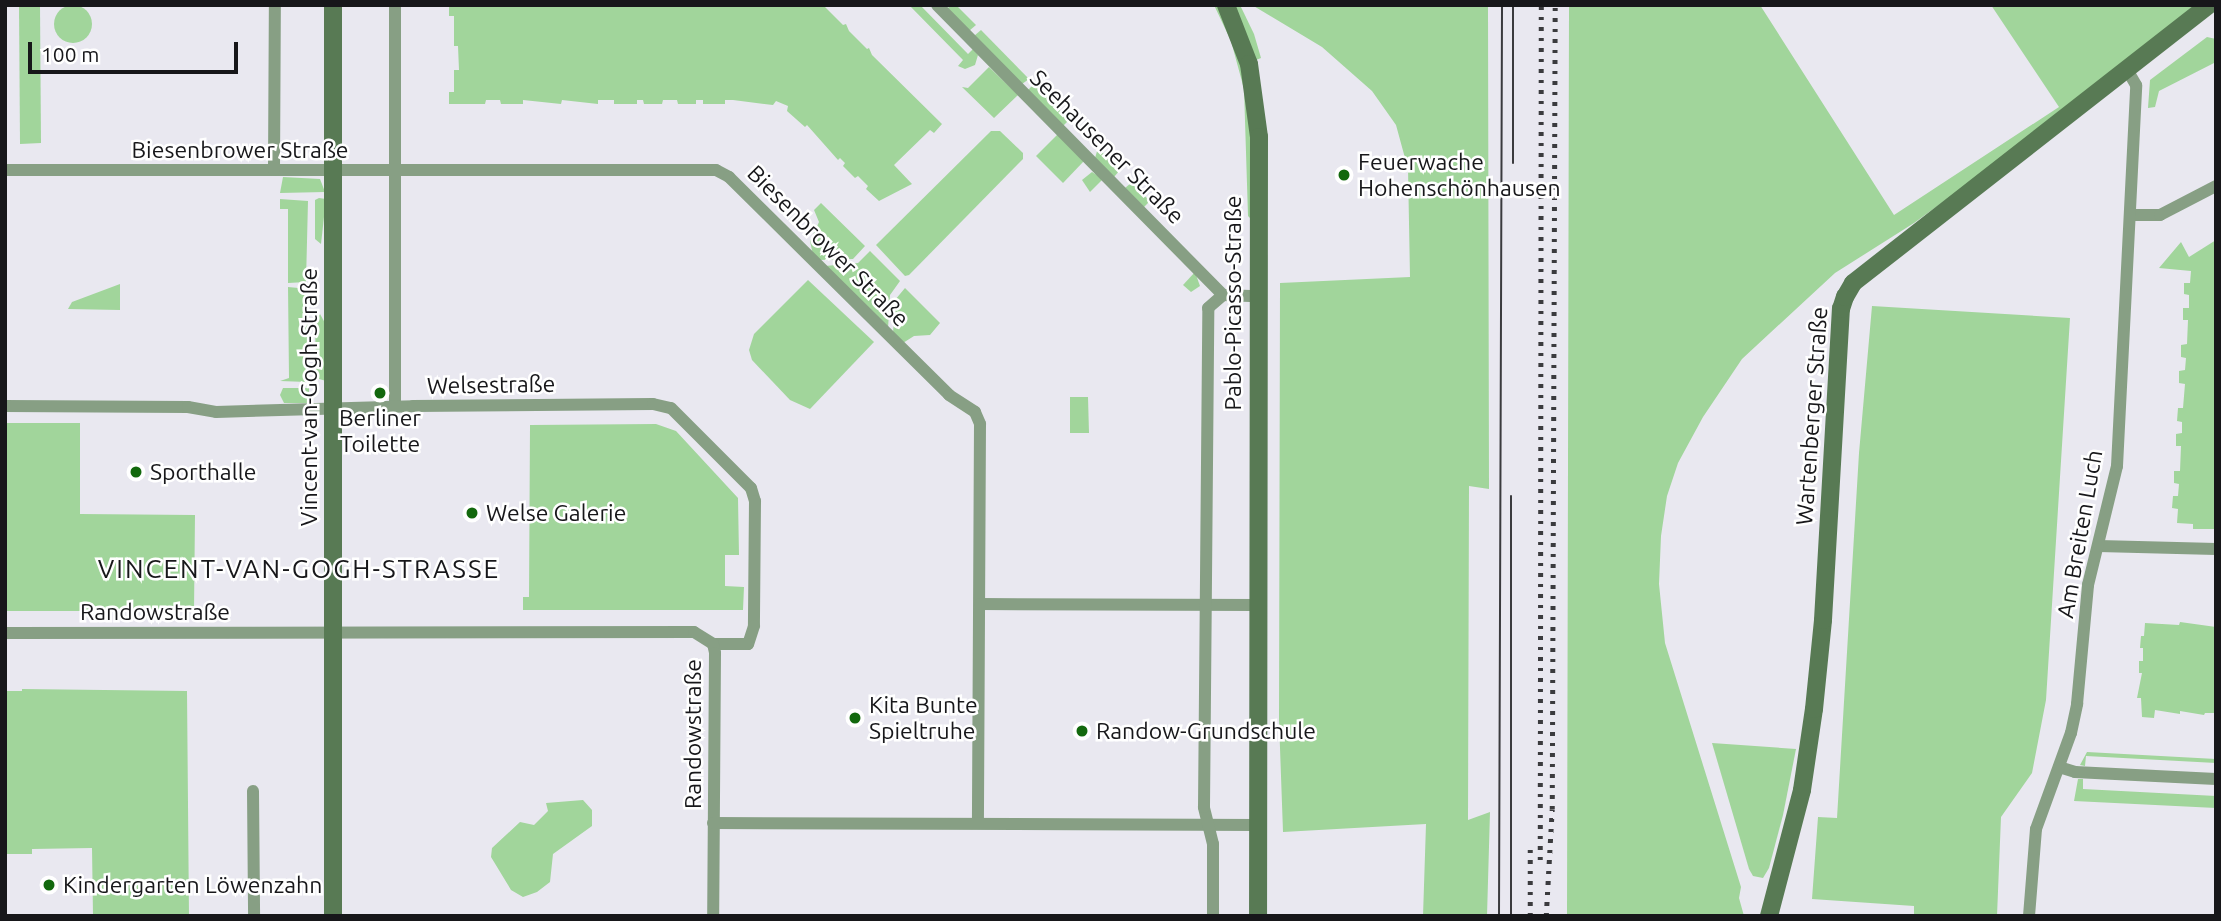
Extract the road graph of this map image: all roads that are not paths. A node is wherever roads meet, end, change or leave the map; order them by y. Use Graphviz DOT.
graph roads {
  1 [pos="275,5"];
  2 [pos="333,5"];
  3 [pos="394,5"];
  4 [pos="937,5"];
  5 [pos="1226,5"];
  6 [pos="2209,5"];
  7 [pos="2128,71"];
  8 [pos="5,170"];
  9 [pos="274,170"];
  10 [pos="334,171"];
  11 [pos="395,172"];
  12 [pos="2216,187"];
  13 [pos="2130,215"];
  14 [pos="1223,295"];
  15 [pos="1257,296"];
  16 [pos="5,406"];
  17 [pos="395,407"];
  18 [pos="334,408"];
  19 [pos="2099,546"];
  20 [pos="2216,549"];
  21 [pos="980,604"];
  22 [pos="1203,605"];
  23 [pos="1257,606"];
  24 [pos="332,632"];
  25 [pos="5,633"];
  26 [pos="713,644"];
  27 [pos="2059,767"];
  28 [pos="2216,779"];
  29 [pos="253,791"];
  30 [pos="978,822"];
  31 [pos="713,823"];
  32 [pos="1207,825"];
  33 [pos="1257,825"];
  34 [pos="254,916"];
  35 [pos="333,916"];
  36 [pos="713,916"];
  37 [pos="1213,916"];
  38 [pos="1258,916"];
  39 [pos="1769,916"];
  40 [pos="2029,916"];
  1 -- 9 [label="street"];
  2 -- 10 [label="street, Vincent-van-Gogh-Straße"];
  3 -- 11 [label="street"];
  4 -- 14 [label="street, Seehausener Straße"];
  5 -- 15 [label="street, Pablo-Picasso-Straße"];
  6 -- 7 [label="street, Wartenberger Straße"];
  7 -- 13 [label="street, Am Breiten Luch"];
  7 -- 39 [label="street, Wartenberger Straße"];
  8 -- 9 [label="street, Biesenbrower Straße"];
  9 -- 10 [label="street, Biesenbrower Straße"];
  10 -- 11 [label="street, Biesenbrower Straße"];
  10 -- 18 [label="street, Vincent-van-Gogh-Straße"];
  11 -- 17 [label="street"];
  11 -- 21 [label="street, Biesenbrower Straße"];
  12 -- 13 [label="street"];
  13 -- 19 [label="street, Am Breiten Luch"];
  14 -- 15 [label="street"];
  14 -- 22 [label="street, Pablo-Picasso-Straße"];
  15 -- 23 [label="street, Pablo-Picasso-Straße"];
  16 -- 18 [label="street, Welsestraße"];
  17 -- 18 [label="street, Welsestraße"];
  17 -- 26 [label="street, Welsestraße"];
  18 -- 24 [label="street, Vincent-van-Gogh-Straße"];
  19 -- 20 [label="street"];
  19 -- 27 [label="street, Am Breiten Luch"];
  21 -- 22 [label="street"];
  21 -- 30 [label="street, Biesenbrower Straße"];
  22 -- 23 [label="street"];
  22 -- 32 [label="street, Pablo-Picasso-Straße"];
  23 -- 33 [label="street, Pablo-Picasso-Straße"];
  24 -- 25 [label="street, Randowstraße"];
  24 -- 26 [label="street, Randowstraße"];
  24 -- 35 [label="street, Vincent-van-Gogh-Straße"];
  26 -- 31 [label="street, Randowstraße"];
  27 -- 28 [label="street"];
  27 -- 40 [label="street, Am Breiten Luch"];
  29 -- 34 [label="street"];
  30 -- 31 [label="street, Randowstraße"];
  30 -- 32 [label="street, Randowstraße"];
  31 -- 36 [label="street"];
  32 -- 33 [label="street, Randowstraße"];
  32 -- 37 [label="street, Pablo-Picasso-Straße"];
  33 -- 38 [label="street, Pablo-Picasso-Straße"];
}
